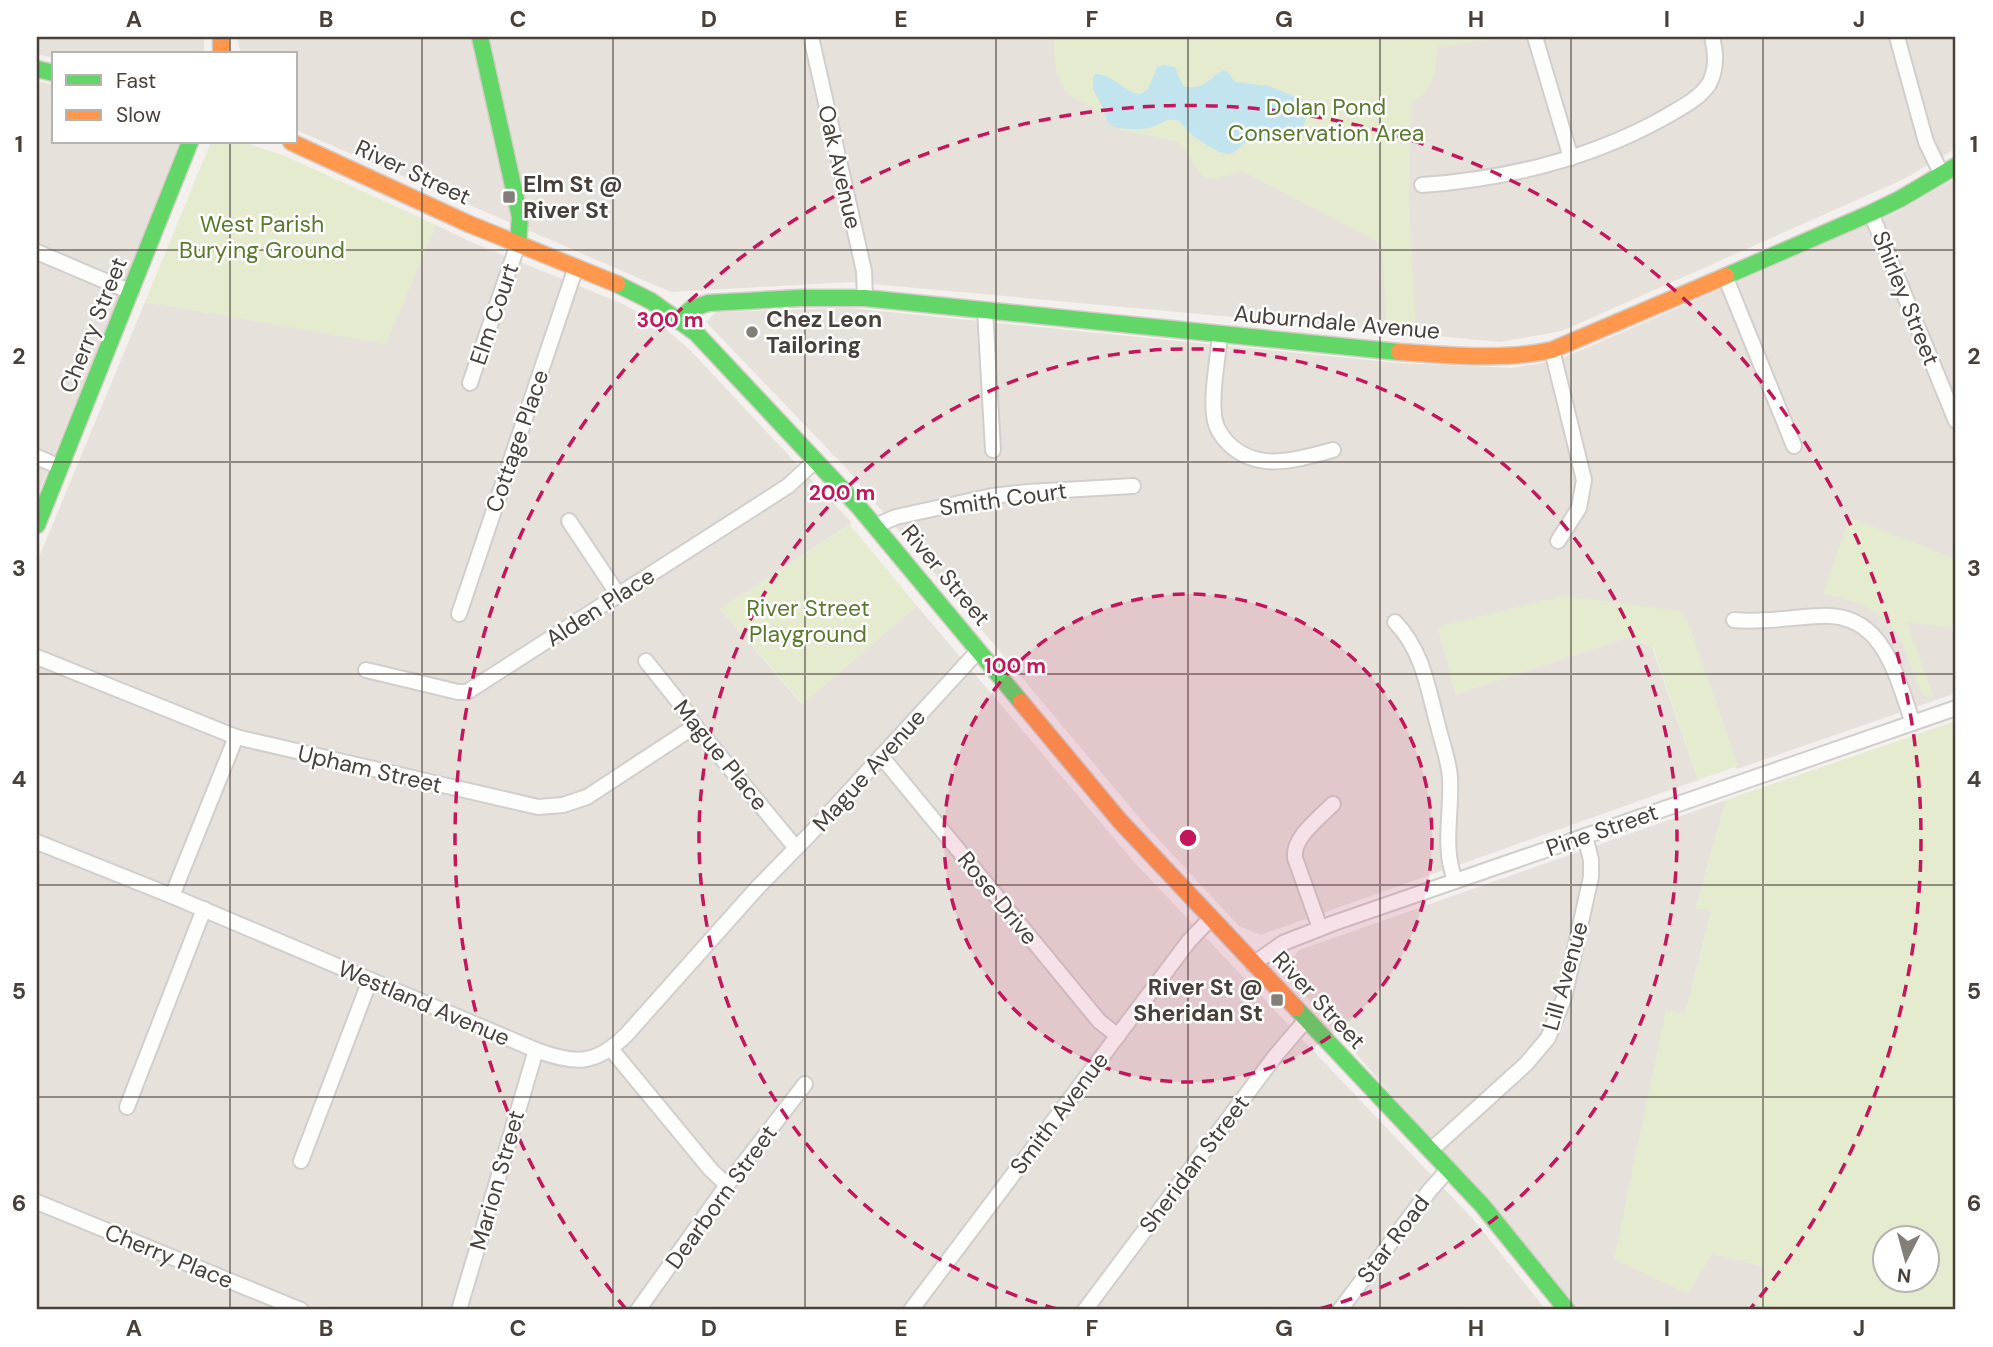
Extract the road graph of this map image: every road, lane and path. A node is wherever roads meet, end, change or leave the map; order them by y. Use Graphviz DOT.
graph roads {
  1 [pos="480,37"];
  2 [pos="811,37"];
  3 [pos="1535,37"];
  4 [pos="1712,37"];
  5 [pos="1897,37"];
  6 [pos="189,144"];
  7 [pos="295,144"];
  8 [pos="1571,158"];
  9 [pos="1956,166"];
  10 [pos="1942,175"];
  11 [pos="1422,185"];
  12 [pos="1871,213"];
  13 [pos="518,244"];
  14 [pos="37,252"];
  15 [pos="576,267"];
  16 [pos="1725,275"];
  17 [pos="131,292"];
  18 [pos="865,298"];
  19 [pos="985,310"];
  20 [pos="681,320"];
  21 [pos="1220,334"];
  22 [pos="1552,350"];
  23 [pos="470,383"];
  24 [pos="1956,421"];
  25 [pos="1794,446"];
  26 [pos="993,450"];
  27 [pos="1332,450"];
  28 [pos="37,457"];
  29 [pos="816,460"];
  30 [pos="60,467"];
  31 [pos="1133,486"];
  32 [pos="569,521"];
  33 [pos="37,525"];
  34 [pos="876,526"];
  35 [pos="1558,541"];
  36 [pos="619,596"];
  37 [pos="459,614"];
  38 [pos="1734,620"];
  39 [pos="1395,622"];
  40 [pos="978,651"];
  41 [pos="37,657"];
  42 [pos="646,661"];
  43 [pos="366,670"];
  44 [pos="1956,708"];
  45 [pos="1913,723"];
  46 [pos="695,726"];
  47 [pos="236,737"];
  48 [pos="881,756"];
  49 [pos="1333,804"];
  50 [pos="1585,836"];
  51 [pos="37,842"];
  52 [pos="796,848"];
  53 [pos="1455,880"];
  54 [pos="758,887"];
  55 [pos="172,895"];
  56 [pos="204,909"];
  57 [pos="1210,919"];
  58 [pos="1320,928"];
  59 [pos="1253,964"];
  60 [pos="370,980"];
  61 [pos="1306,1020"];
  62 [pos="1118,1037"];
  63 [pos="611,1049"];
  64 [pos="536,1050"];
  65 [pos="805,1084"];
  66 [pos="127,1107"];
  67 [pos="1430,1151"];
  68 [pos="301,1161"];
  69 [pos="1448,1170"];
  70 [pos="727,1185"];
  71 [pos="37,1202"];
  72 [pos="301,1310"];
  73 [pos="459,1310"];
  74 [pos="638,1310"];
  75 [pos="911,1310"];
  76 [pos="1085,1310"];
  77 [pos="1340,1310"];
  78 [pos="1567,1310"];
  1 -- 13 [label="street"];
  2 -- 18 [label="street, Oak Avenue"];
  3 -- 8 [label="street"];
  4 -- 8 [label="street"];
  5 -- 10 [label="street"];
  6 -- 17 [label="street, Cherry Street"];
  7 -- 13 [label="street, River Street"];
  8 -- 11 [label="street"];
  9 -- 10 [label="street, Auburndale Avenue"];
  10 -- 12 [label="street, Auburndale Avenue"];
  12 -- 16 [label="street, Auburndale Avenue"];
  12 -- 24 [label="street, Shirley Street"];
  13 -- 15 [label="street, River Street"];
  13 -- 23 [label="street, Elm Court"];
  14 -- 17 [label="street"];
  15 -- 20 [label="street, River Street"];
  15 -- 37 [label="street, Cottage Place"];
  16 -- 22 [label="street, Auburndale Avenue"];
  16 -- 25 [label="street"];
  17 -- 30 [label="street, Cherry Street"];
  18 -- 19 [label="street, Auburndale Avenue"];
  18 -- 20 [label="street, Auburndale Avenue"];
  19 -- 21 [label="street, Auburndale Avenue"];
  19 -- 26 [label="street"];
  20 -- 29 [label="street, River Street"];
  21 -- 22 [label="street, Auburndale Avenue"];
  21 -- 27 [label="street"];
  22 -- 35 [label="street"];
  28 -- 30 [label="street"];
  29 -- 34 [label="street, River Street"];
  29 -- 36 [label="street, Alden Place"];
  30 -- 33 [label="street, Cherry Street"];
  31 -- 34 [label="street, Smith Court"];
  32 -- 36 [label="street"];
  34 -- 40 [label="street, River Street"];
  36 -- 43 [label="street, Alden Place"];
  38 -- 45 [label="street"];
  39 -- 53 [label="street"];
  40 -- 48 [label="street, Mague Avenue"];
  40 -- 57 [label="street, River Street"];
  41 -- 47 [label="street, Upham Street"];
  42 -- 46 [label="street, Mague Place"];
  44 -- 45 [label="street, Pine Street"];
  45 -- 50 [label="street, Pine Street"];
  46 -- 47 [label="street, Upham Street"];
  46 -- 52 [label="street, Mague Place"];
  47 -- 55 [label="street"];
  48 -- 52 [label="street, Mague Avenue"];
  48 -- 62 [label="street, Rose Drive"];
  49 -- 58 [label="street"];
  50 -- 53 [label="street, Pine Street"];
  50 -- 67 [label="street, Lill Avenue"];
  51 -- 55 [label="street, Westland Avenue"];
  52 -- 54 [label="street, Mague Avenue"];
  53 -- 58 [label="street, Pine Street"];
  54 -- 63 [label="street, Westland Avenue"];
  55 -- 56 [label="street, Westland Avenue"];
  56 -- 60 [label="street, Westland Avenue"];
  56 -- 66 [label="street"];
  57 -- 59 [label="street, River Street"];
  57 -- 62 [label="street, Smith Avenue"];
  58 -- 59 [label="street, Pine Street"];
  59 -- 61 [label="street, River Street"];
  60 -- 64 [label="street, Westland Avenue"];
  60 -- 68 [label="street"];
  61 -- 67 [label="street, River Street"];
  61 -- 76 [label="street, Sheridan Street"];
  62 -- 75 [label="street, Smith Avenue"];
  63 -- 64 [label="street, Westland Avenue"];
  63 -- 70 [label="street"];
  64 -- 73 [label="street, Marion Street"];
  65 -- 70 [label="street, Dearborn Street"];
  67 -- 69 [label="street, River Street"];
  69 -- 77 [label="street, Star Road"];
  69 -- 78 [label="street, River Street"];
  70 -- 74 [label="street, Dearborn Street"];
  71 -- 72 [label="street, Cherry Place"];
}
